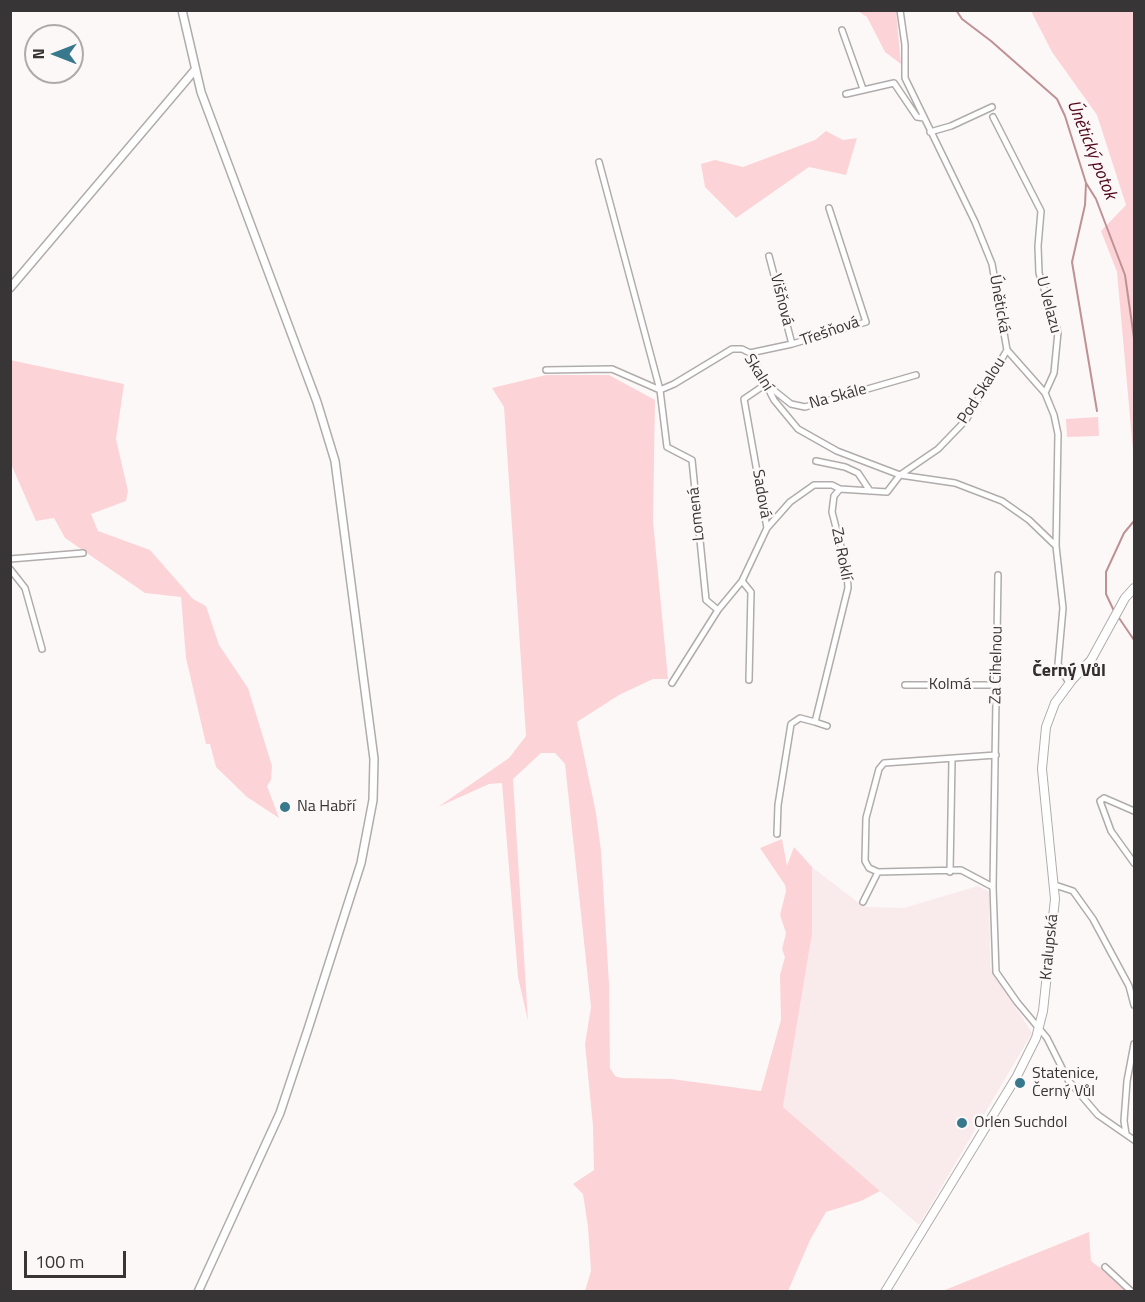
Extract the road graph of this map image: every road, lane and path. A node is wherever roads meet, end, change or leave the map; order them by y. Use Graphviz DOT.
graph roads {
  1 [pos="182,10"];
  2 [pos="900,10"];
  3 [pos="842,30"];
  4 [pos="194,70"];
  5 [pos="863,89"];
  6 [pos="846,94"];
  7 [pos="992,107"];
  8 [pos="993,117"];
  9 [pos="924,118"];
  10 [pos="930,132"];
  11 [pos="599,162"];
  12 [pos="829,208"];
  13 [pos="770,256"];
  14 [pos="10,288"];
  15 [pos="792,344"];
  16 [pos="1007,350"];
  17 [pos="750,353"];
  18 [pos="546,370"];
  19 [pos="916,375"];
  20 [pos="766,384"];
  21 [pos="660,390"];
  22 [pos="1045,393"];
  23 [pos="816,461"];
  24 [pos="900,476"];
  25 [pos="840,489"];
  26 [pos="870,491"];
  27 [pos="767,528"];
  28 [pos="1056,546"];
  29 [pos="83,554"];
  30 [pos="10,559"];
  31 [pos="10,569"];
  32 [pos="998,575"];
  33 [pos="742,581"];
  34 [pos="1134,588"];
  35 [pos="718,610"];
  36 [pos="42,649"];
  37 [pos="749,680"];
  38 [pos="672,682"];
  39 [pos="1070,683"];
  40 [pos="905,685"];
  41 [pos="996,685"];
  42 [pos="815,722"];
  43 [pos="827,726"];
  44 [pos="996,755"];
  45 [pos="952,760"];
  46 [pos="1134,811"];
  47 [pos="777,834"];
  48 [pos="1134,863"];
  49 [pos="878,872"];
  50 [pos="950,872"];
  51 [pos="1055,885"];
  52 [pos="993,887"];
  53 [pos="863,902"];
  54 [pos="1134,1005"];
  55 [pos="1039,1029"];
  56 [pos="1134,1044"];
  57 [pos="1126,1134"];
  58 [pos="1134,1140"];
  59 [pos="1105,1267"];
  60 [pos="198,1292"];
  61 [pos="885,1292"];
  62 [pos="1132,1292"];
  1 -- 4 [label="street"];
  2 -- 9 [label="street, Únětická"];
  3 -- 5 [label="street"];
  4 -- 14 [label="street"];
  4 -- 60 [label="street"];
  5 -- 6 [label="street"];
  5 -- 9 [label="street"];
  7 -- 10 [label="street"];
  8 -- 22 [label="street, U Velazu"];
  9 -- 10 [label="street, Únětická"];
  10 -- 16 [label="street, Únětická"];
  11 -- 21 [label="street"];
  12 -- 15 [label="street, Třešňová"];
  13 -- 15 [label="street, Višňová"];
  15 -- 17 [label="street, Třešňová"];
  16 -- 22 [label="street, Únětická"];
  16 -- 24 [label="street, Pod Skalou"];
  17 -- 20 [label="street, Skalní"];
  17 -- 21 [label="street, Skalní"];
  18 -- 21 [label="street"];
  19 -- 20 [label="street, Na Skále"];
  20 -- 24 [label="street, Skalní"];
  20 -- 27 [label="street, Sadová"];
  21 -- 35 [label="street, Lomená"];
  22 -- 28 [label="street, Únětická"];
  23 -- 26 [label="street"];
  24 -- 26 [label="street"];
  24 -- 28 [label="street, Skalní"];
  25 -- 26 [label="street"];
  25 -- 27 [label="street"];
  25 -- 42 [label="street, Za Roklí"];
  27 -- 33 [label="street, Sadová"];
  28 -- 39 [label="street, Únětická"];
  29 -- 30 [label="street"];
  31 -- 36 [label="street"];
  32 -- 41 [label="street, Za Cihelnou"];
  33 -- 35 [label="street"];
  33 -- 37 [label="street"];
  34 -- 39 [label="main road, Kralupská"];
  35 -- 38 [label="street"];
  39 -- 51 [label="main road, Kralupská"];
  40 -- 41 [label="street, Kolmá"];
  41 -- 44 [label="street, Za Cihelnou"];
  42 -- 43 [label="street"];
  42 -- 47 [label="street"];
  44 -- 45 [label="street"];
  44 -- 52 [label="street, Za Cihelnou"];
  45 -- 49 [label="street"];
  45 -- 50 [label="street"];
  46 -- 48 [label="street"];
  49 -- 50 [label="street"];
  49 -- 53 [label="street"];
  50 -- 52 [label="street"];
  51 -- 54 [label="street"];
  51 -- 55 [label="main road, Kralupská"];
  52 -- 55 [label="street, Za Cihelnou"];
  55 -- 57 [label="street, Za Cihelnou"];
  55 -- 61 [label="main road, Kralupská"];
  56 -- 57 [label="street"];
  57 -- 58 [label="street, Za Cihelnou"];
  59 -- 62 [label="street"];
}
